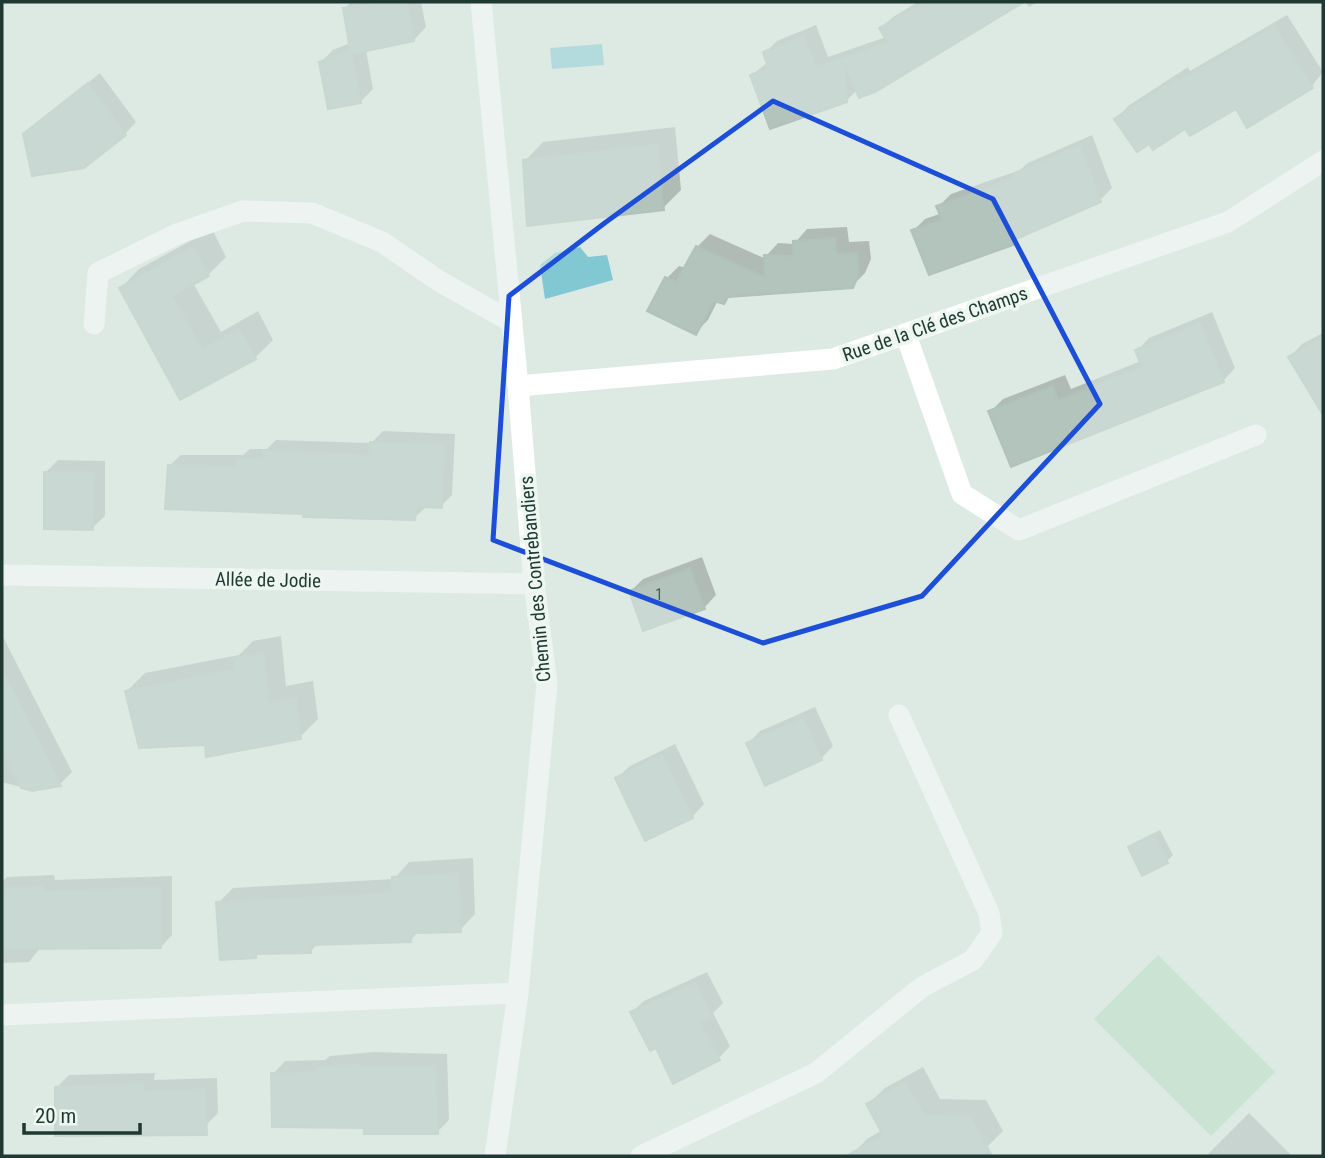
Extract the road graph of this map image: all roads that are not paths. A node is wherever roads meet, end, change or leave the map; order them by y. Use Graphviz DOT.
graph roads {
  1 [pos="481,2"];
  2 [pos="1323,161"];
  3 [pos="512,321"];
  4 [pos="94,324"];
  5 [pos="906,335"];
  6 [pos="518,386"];
  7 [pos="1256,435"];
  8 [pos="2,575"];
  9 [pos="534,584"];
  10 [pos="899,715"];
  11 [pos="518,993"];
  12 [pos="2,1015"];
  13 [pos="495,1156"];
  14 [pos="640,1156"];
  1 -- 3 [label="street, Chemin des Contrebandiers"];
  2 -- 5 [label="street, Rue de la Clé des Champs"];
  3 -- 4 [label="street"];
  3 -- 6 [label="street, Chemin des Contrebandiers"];
  5 -- 6 [label="street, Rue de la Clé des Champs"];
  5 -- 7 [label="street"];
  6 -- 9 [label="street, Chemin des Contrebandiers"];
  8 -- 9 [label="street, Allée de Jodie"];
  9 -- 11 [label="street, Chemin des Contrebandiers"];
  10 -- 14 [label="street"];
  11 -- 12 [label="street"];
  11 -- 13 [label="street, Chemin des Contrebandiers"];
}
